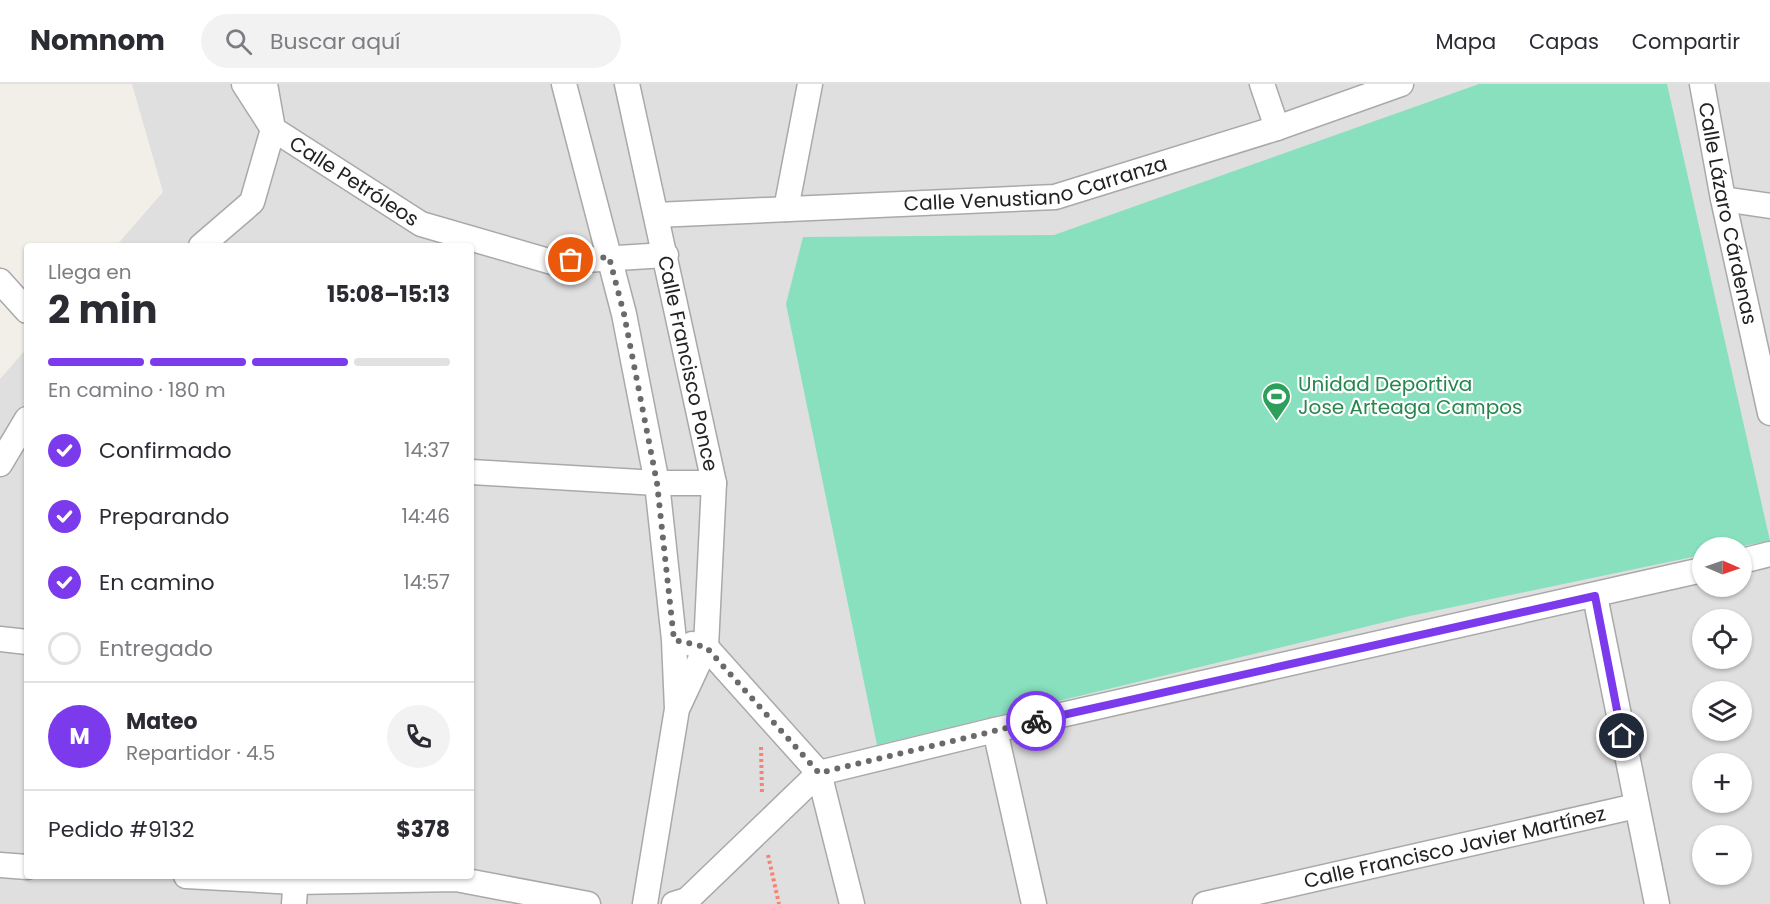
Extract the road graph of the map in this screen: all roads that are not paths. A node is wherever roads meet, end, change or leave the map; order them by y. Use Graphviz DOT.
graph roads {
  1 [pos="244,84"];
  2 [pos="265,84"];
  3 [pos="564,84"];
  4 [pos="627,84"];
  5 [pos="810,84"];
  6 [pos="1262,84"];
  7 [pos="1401,84"];
  8 [pos="1702,84"];
  9 [pos="1277,128"];
  10 [pos="273,129"];
  11 [pos="1723,199"];
  12 [pos="1770,206"];
  13 [pos="786,209"];
  14 [pos="656,215"];
  15 [pos="204,243"];
  16 [pos="666,255"];
  17 [pos="609,257"];
  18 [pos="0,281"];
  19 [pos="24,308"];
  20 [pos="1770,413"];
  21 [pos="24,425"];
  22 [pos="0,464"];
  23 [pos="474,472"];
  24 [pos="657,483"];
  25 [pos="714,483"];
  26 [pos="1770,554"];
  27 [pos="1752,558"];
  28 [pos="1692,572"];
  29 [pos="1595,596"];
  30 [pos="0,639"];
  31 [pos="674,640"];
  32 [pos="24,642"];
  33 [pos="706,647"];
  34 [pos="677,709"];
  35 [pos="995,730"];
  36 [pos="819,773"];
  37 [pos="1636,806"];
  38 [pos="0,866"];
  39 [pos="24,867"];
  40 [pos="216,879"];
  41 [pos="424,879"];
  42 [pos="466,879"];
  43 [pos="295,887"];
  44 [pos="588,904"];
  45 [pos="645,904"];
  46 [pos="674,904"];
  47 [pos="852,904"];
  48 [pos="1034,904"];
  49 [pos="1205,904"];
  50 [pos="1657,904"];
  1 -- 10 [label="street, Calle Petróleos"];
  2 -- 10 [label="street"];
  3 -- 17 [label="street"];
  4 -- 14 [label="street, Calle Francisco Ponce"];
  5 -- 13 [label="street"];
  6 -- 9 [label="street"];
  7 -- 9 [label="street, Calle Venustiano Carranza"];
  8 -- 11 [label="street, Calle Lázaro Cárdenas"];
  9 -- 13 [label="street, Calle Venustiano Carranza"];
  10 -- 15 [label="street"];
  10 -- 17 [label="street, Calle Petróleos"];
  11 -- 12 [label="street"];
  11 -- 20 [label="street, Calle Lázaro Cárdenas"];
  13 -- 14 [label="street, Calle Venustiano Carranza"];
  14 -- 16 [label="street, Calle Francisco Ponce"];
  16 -- 17 [label="street, Calle Petróleos"];
  16 -- 25 [label="street, Calle Francisco Ponce"];
  17 -- 24 [label="street"];
  18 -- 19 [label="street"];
  21 -- 22 [label="street"];
  23 -- 24 [label="street"];
  24 -- 25 [label="street"];
  24 -- 31 [label="street"];
  25 -- 33 [label="street, Calle Francisco Ponce"];
  26 -- 27 [label="street"];
  28 -- 29 [label="street"];
  29 -- 35 [label="street"];
  29 -- 37 [label="street"];
  30 -- 32 [label="street"];
  31 -- 33 [label="street"];
  31 -- 34 [label="street"];
  33 -- 34 [label="street, Calle Francisco Ponce"];
  33 -- 36 [label="street"];
  34 -- 45 [label="street"];
  35 -- 36 [label="street"];
  35 -- 48 [label="street"];
  36 -- 46 [label="street"];
  36 -- 47 [label="street"];
  37 -- 49 [label="street, Calle Francisco Javier Martínez"];
  37 -- 50 [label="street"];
  38 -- 39 [label="street"];
  40 -- 43 [label="street"];
  41 -- 43 [label="street"];
  42 -- 44 [label="street"];
}
